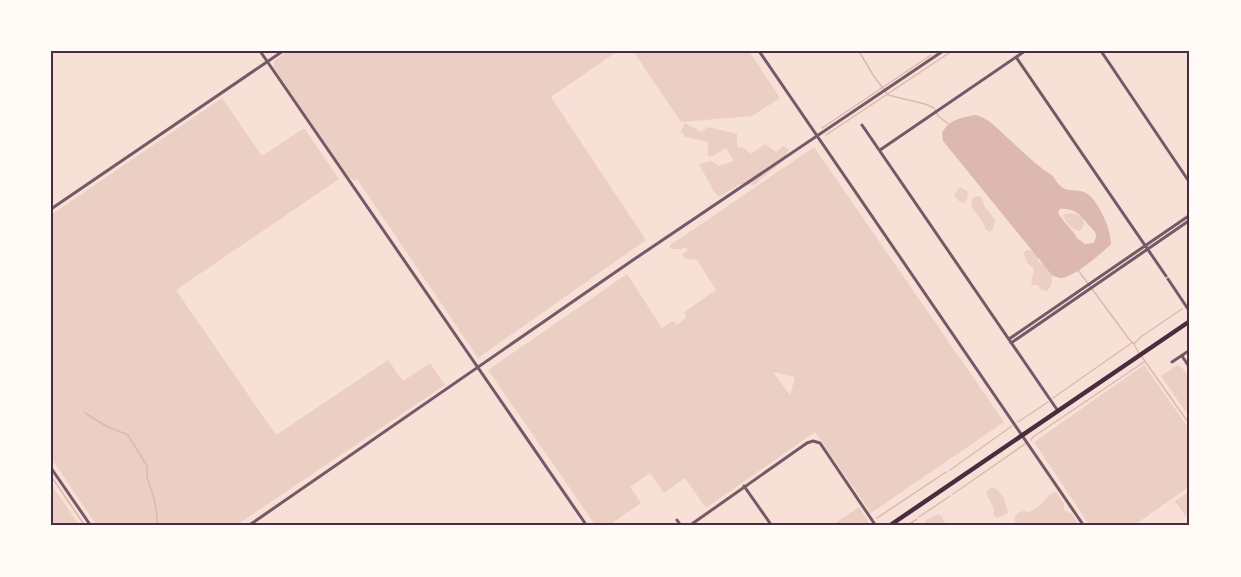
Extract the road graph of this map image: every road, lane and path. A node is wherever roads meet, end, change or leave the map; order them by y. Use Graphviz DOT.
graph roads {
  1 [pos="260,51"];
  2 [pos="283,51"];
  3 [pos="759,51"];
  4 [pos="944,51"];
  5 [pos="1025,51"];
  6 [pos="1101,51"];
  7 [pos="1016,57"];
  8 [pos="267,62"];
  9 [pos="862,125"];
  10 [pos="817,136"];
  11 [pos="880,150"];
  12 [pos="1190,183"];
  13 [pos="51,209"];
  14 [pos="1190,215"];
  15 [pos="1190,220"];
  16 [pos="1146,247"];
  17 [pos="1190,312"];
  18 [pos="1190,321"];
  19 [pos="1010,341"];
  20 [pos="1190,350"];
  21 [pos="1182,356"];
  22 [pos="1172,363"];
  23 [pos="479,368"];
  24 [pos="1190,368"];
  25 [pos="1058,411"];
  26 [pos="1022,435"];
  27 [pos="51,468"];
  28 [pos="744,486"];
  29 [pos="676,520"];
  30 [pos="91,526"];
  31 [pos="248,526"];
  32 [pos="587,526"];
  33 [pos="681,526"];
  34 [pos="688,526"];
  35 [pos="772,526"];
  36 [pos="876,526"];
  37 [pos="889,526"];
  38 [pos="1084,526"];
  1 -- 8 [label="street"];
  2 -- 8 [label="street"];
  3 -- 10 [label="street"];
  4 -- 10 [label="street"];
  5 -- 7 [label="street"];
  6 -- 12 [label="street"];
  7 -- 11 [label="street"];
  7 -- 16 [label="street"];
  8 -- 13 [label="street"];
  8 -- 23 [label="street"];
  9 -- 11 [label="street"];
  10 -- 23 [label="street"];
  10 -- 26 [label="street"];
  11 -- 19 [label="street"];
  14 -- 16 [label="street"];
  15 -- 16 [label="street"];
  16 -- 17 [label="street"];
  16 -- 19 [label="street"];
  18 -- 25 [label="main road"];
  19 -- 25 [label="street"];
  20 -- 21 [label="street"];
  21 -- 22 [label="street"];
  21 -- 24 [label="street"];
  23 -- 31 [label="street"];
  23 -- 32 [label="street"];
  25 -- 26 [label="main road"];
  26 -- 37 [label="main road"];
  26 -- 38 [label="street"];
  27 -- 30 [label="street"];
  28 -- 34 [label="street"];
  28 -- 35 [label="street"];
  28 -- 36 [label="street"];
  29 -- 33 [label="street"];
}
